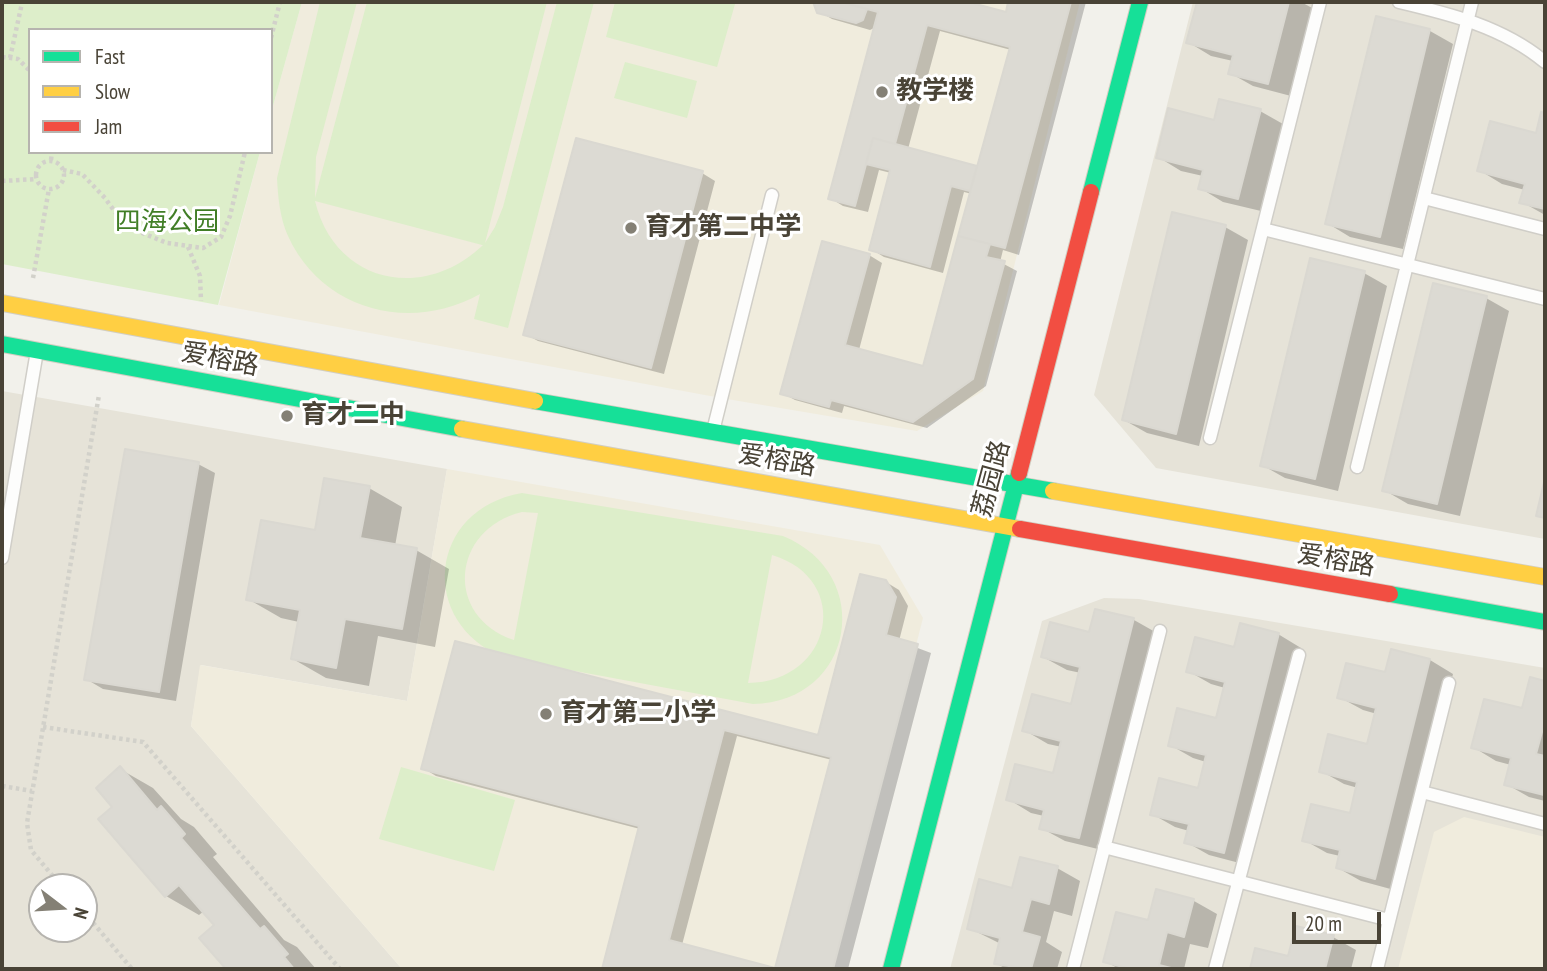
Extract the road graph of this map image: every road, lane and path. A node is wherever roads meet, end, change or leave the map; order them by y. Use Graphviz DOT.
graph roads {
  1 [pos="280,2"];
  2 [pos="1140,2"];
  3 [pos="1320,2"];
  4 [pos="1398,2"];
  5 [pos="1472,2"];
  6 [pos="22,3"];
  7 [pos="1468,19"];
  8 [pos="273,30"];
  9 [pos="2,57"];
  10 [pos="10,58"];
  11 [pos="1545,62"];
  12 [pos="28,69"];
  13 [pos="52,154"];
  14 [pos="245,154"];
  15 [pos="51,160"];
  16 [pos="63,170"];
  17 [pos="37,179"];
  18 [pos="2,181"];
  19 [pos="49,189"];
  20 [pos="772,195"];
  21 [pos="1424,198"];
  22 [pos="1263,229"];
  23 [pos="1545,229"];
  24 [pos="188,246"];
  25 [pos="1407,265"];
  26 [pos="32,284"];
  27 [pos="1545,299"];
  28 [pos="201,301"];
  29 [pos="2,303"];
  30 [pos="2,344"];
  31 [pos="37,351"];
  32 [pos="305,381"];
  33 [pos="99,395"];
  34 [pos="712,431"];
  35 [pos="1210,438"];
  36 [pos="1357,467"];
  37 [pos="1016,486"];
  38 [pos="1005,527"];
  39 [pos="2,558"];
  40 [pos="1545,577"];
  41 [pos="1545,622"];
  42 [pos="1160,631"];
  43 [pos="1299,655"];
  44 [pos="1450,683"];
  45 [pos="43,727"];
  46 [pos="2,786"];
  47 [pos="32,791"];
  48 [pos="1422,792"];
  49 [pos="1545,824"];
  50 [pos="1104,847"];
  51 [pos="50,873"];
  52 [pos="1239,881"];
  53 [pos="1389,920"];
  54 [pos="98,929"];
  55 [pos="132,969"];
  56 [pos="341,969"];
  57 [pos="891,969"];
  58 [pos="1073,969"];
  59 [pos="1215,969"];
  60 [pos="1377,969"];
  1 -- 8 [label="path"];
  2 -- 37 [label="street, 荔园路"];
  3 -- 22 [label="lane"];
  4 -- 7 [label="lane"];
  5 -- 7 [label="lane"];
  6 -- 10 [label="path"];
  7 -- 11 [label="lane"];
  7 -- 21 [label="lane"];
  9 -- 10 [label="path"];
  10 -- 12 [label="path"];
  13 -- 15 [label="path"];
  14 -- 24 [label="path"];
  15 -- 16 [label="path"];
  15 -- 17 [label="path"];
  16 -- 19 [label="path"];
  16 -- 24 [label="path"];
  17 -- 18 [label="path"];
  17 -- 19 [label="path"];
  19 -- 26 [label="path"];
  20 -- 34 [label="lane"];
  21 -- 23 [label="lane"];
  21 -- 25 [label="lane"];
  22 -- 25 [label="lane"];
  22 -- 35 [label="lane"];
  24 -- 28 [label="path"];
  25 -- 27 [label="lane"];
  25 -- 36 [label="lane"];
  29 -- 32 [label="street, 爱榕路"];
  30 -- 31 [label="street, 爱榕路"];
  31 -- 32 [label="street, 爱榕路"];
  31 -- 39 [label="lane"];
  32 -- 34 [label="street, 爱榕路"];
  32 -- 38 [label="street, 爱榕路"];
  33 -- 45 [label="path"];
  34 -- 37 [label="street, 爱榕路"];
  37 -- 38 [label="street, 荔园路"];
  37 -- 40 [label="street, 爱榕路"];
  38 -- 41 [label="street, 爱榕路"];
  38 -- 57 [label="street, 荔园路"];
  42 -- 50 [label="lane"];
  43 -- 52 [label="lane"];
  44 -- 48 [label="lane"];
  45 -- 47 [label="path"];
  45 -- 56 [label="path"];
  46 -- 47 [label="path"];
  47 -- 51 [label="path"];
  48 -- 49 [label="lane"];
  48 -- 53 [label="lane"];
  50 -- 52 [label="lane"];
  50 -- 58 [label="lane"];
  52 -- 53 [label="lane"];
  52 -- 59 [label="lane"];
  53 -- 60 [label="lane"];
  54 -- 55 [label="path"];
}
